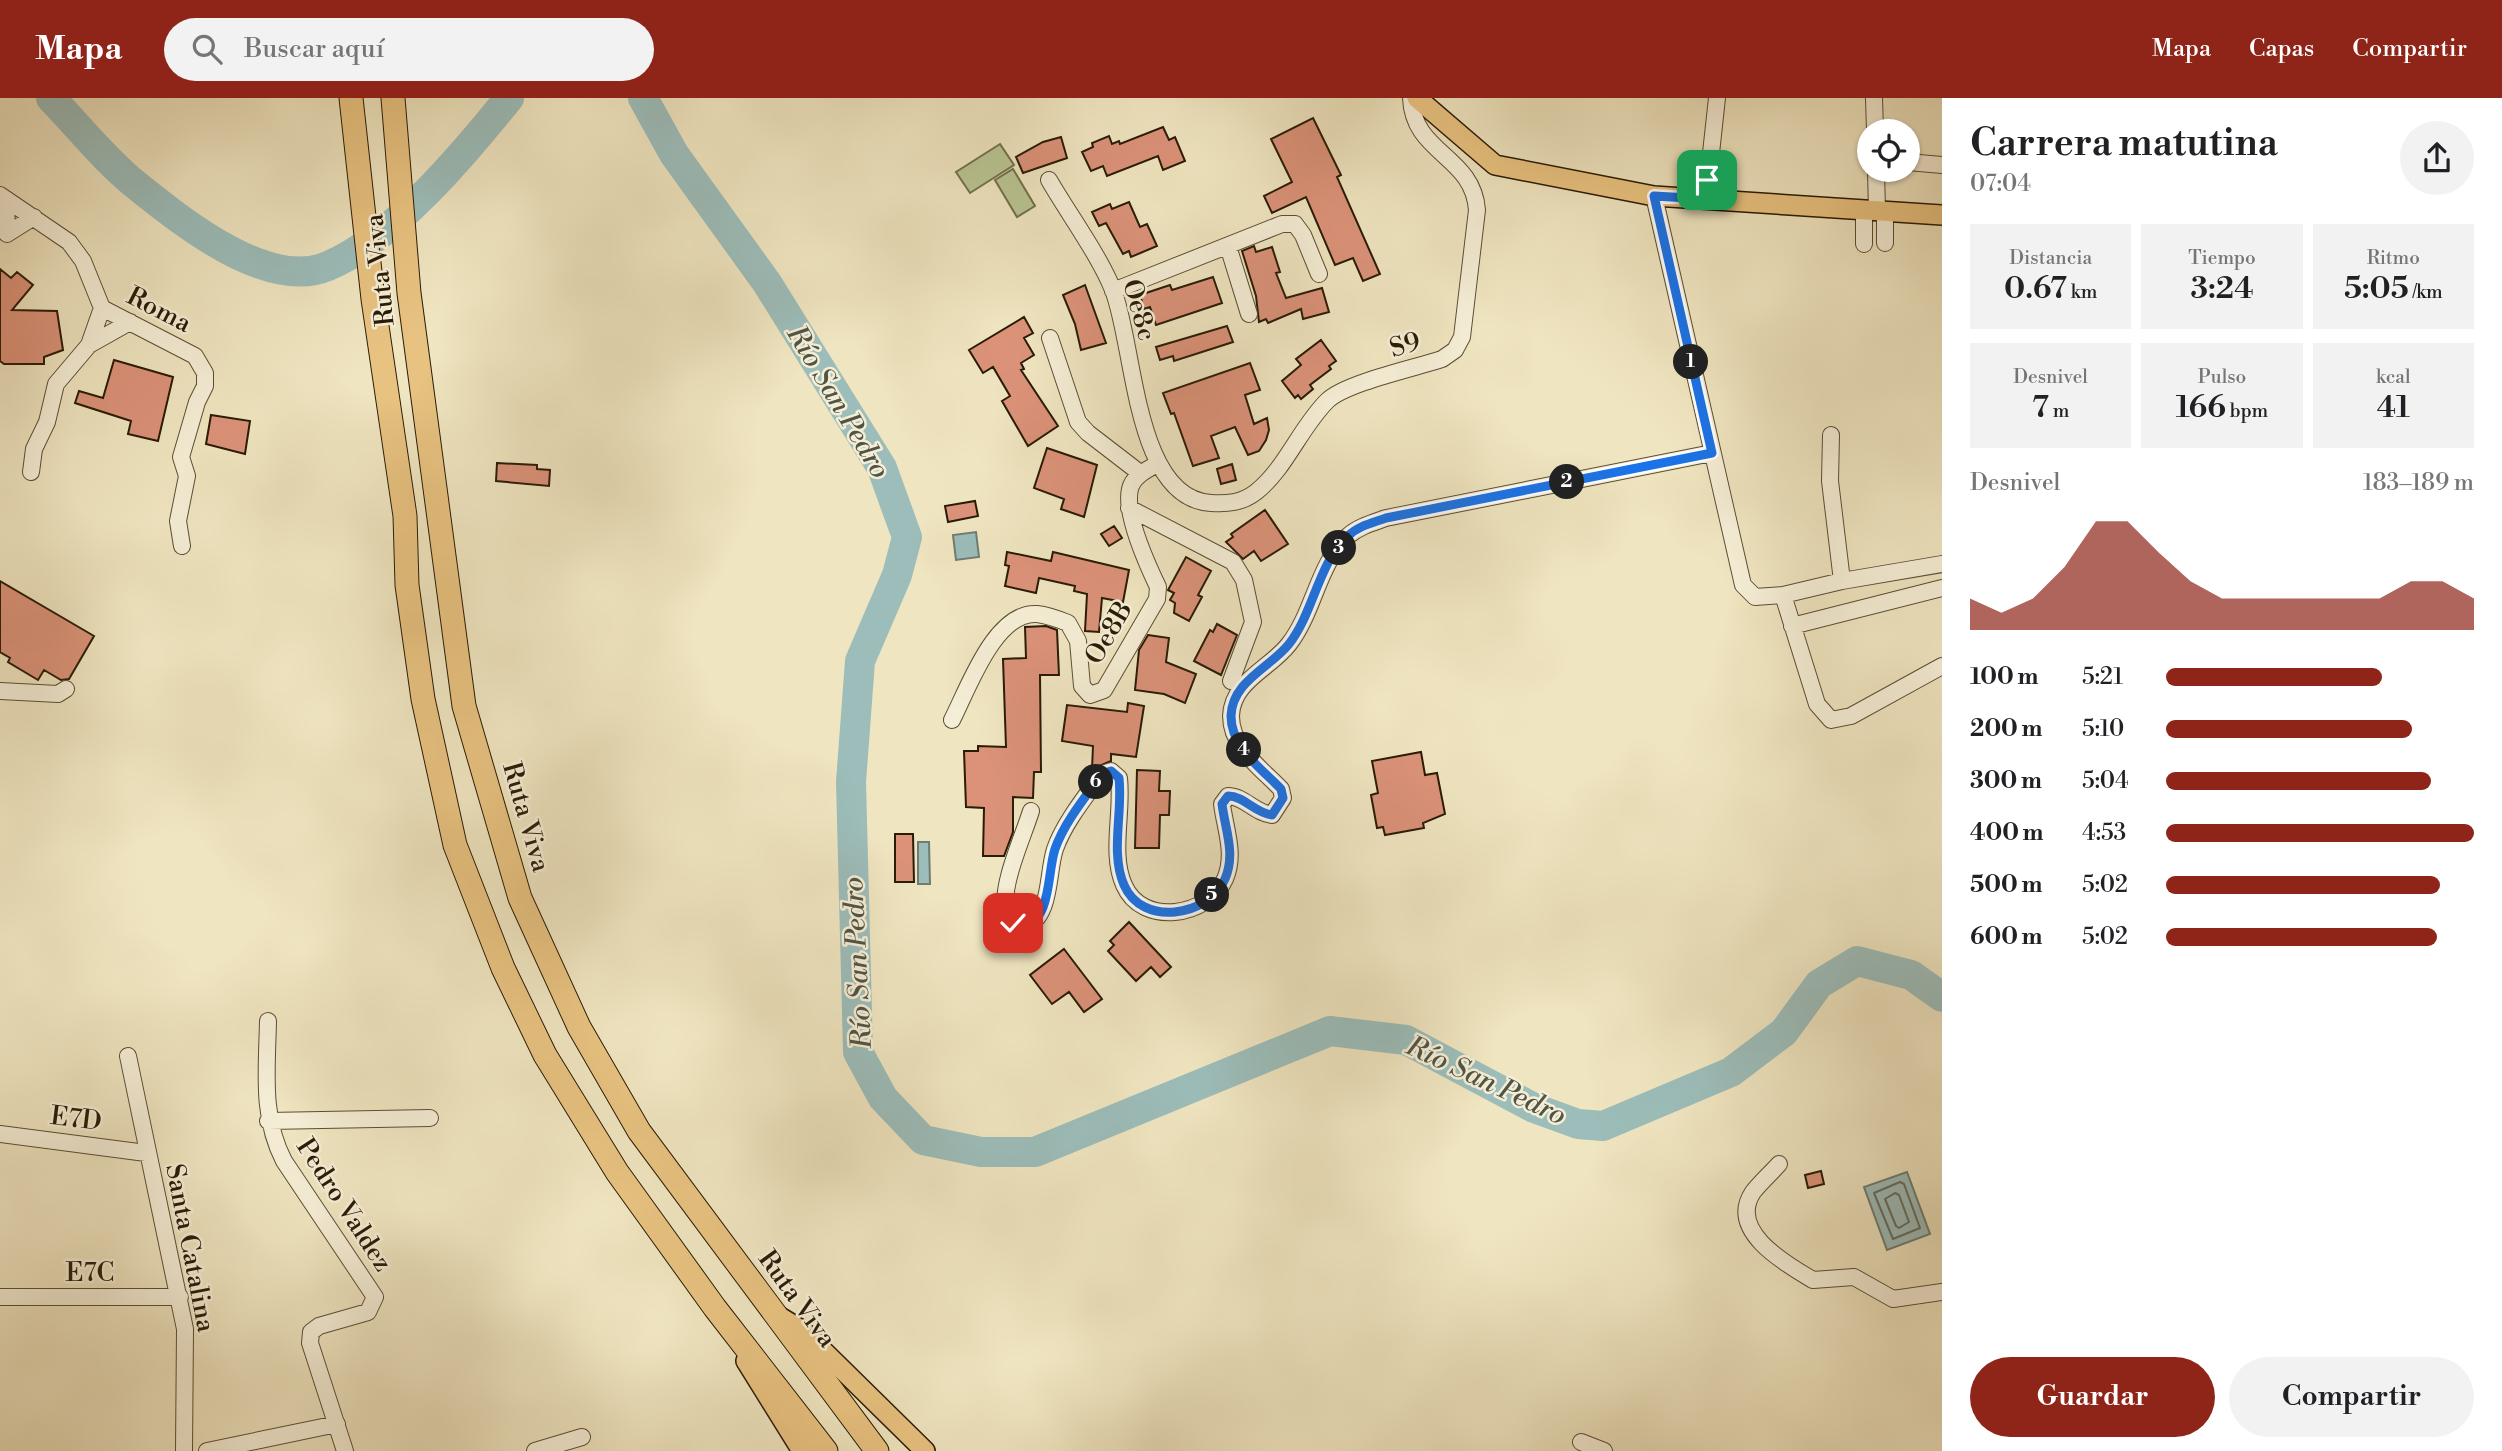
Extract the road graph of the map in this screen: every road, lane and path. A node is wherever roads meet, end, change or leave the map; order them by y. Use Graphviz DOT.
graph roads {
  1 [pos="351,98"];
  2 [pos="393,98"];
  3 [pos="1410,98"];
  4 [pos="1417,98"];
  5 [pos="1717,98"];
  6 [pos="1874,98"];
  7 [pos="1875,119"];
  8 [pos="1920,163"];
  9 [pos="1942,165"];
  10 [pos="1049,180"];
  11 [pos="1876,182"];
  12 [pos="1654,196"];
  13 [pos="3,198"];
  14 [pos="1706,199"];
  15 [pos="1876,211"];
  16 [pos="1942,215"];
  17 [pos="34,217"];
  18 [pos="4,237"];
  19 [pos="1885,243"];
  20 [pos="1864,244"];
  21 [pos="1228,246"];
  22 [pos="1319,274"];
  23 [pos="1113,291"];
  24 [pos="102,308"];
  25 [pos="1249,314"];
  26 [pos="130,322"];
  27 [pos="1050,338"];
  28 [pos="89,345"];
  29 [pos="1831,435"];
  30 [pos="1712,453"];
  31 [pos="1157,464"];
  32 [pos="31,472"];
  33 [pos="1140,473"];
  34 [pos="1129,508"];
  35 [pos="181,546"];
  36 [pos="1942,564"];
  37 [pos="1842,581"];
  38 [pos="1942,588"];
  39 [pos="1783,596"];
  40 [pos="1792,626"];
  41 [pos="1942,666"];
  42 [pos="1231,681"];
  43 [pos="66,689"];
  44 [pos="0,691"];
  45 [pos="952,720"];
  46 [pos="1031,811"];
  47 [pos="268,1021"];
  48 [pos="128,1056"];
  49 [pos="430,1118"];
  50 [pos="268,1121"];
  51 [pos="0,1134"];
  52 [pos="146,1153"];
  53 [pos="1779,1164"];
  54 [pos="1942,1292"];
  55 [pos="0,1297"];
  56 [pos="180,1297"];
  57 [pos="716,1308"];
  58 [pos="773,1313"];
  59 [pos="337,1423"];
  60 [pos="582,1437"];
  61 [pos="1581,1442"];
  62 [pos="184,1451"];
  63 [pos="206,1451"];
  64 [pos="345,1451"];
  65 [pos="535,1451"];
  66 [pos="802,1451"];
  67 [pos="826,1451"];
  68 [pos="877,1451"];
  69 [pos="925,1451"];
  70 [pos="1604,1451"];
  1 -- 57 [label="highway, Ruta Viva"];
  2 -- 58 [label="highway, Ruta Viva"];
  3 -- 31 [label="street, S9"];
  4 -- 12 [label="main road"];
  5 -- 14 [label="street"];
  6 -- 7 [label="street"];
  8 -- 9 [label="street"];
  10 -- 23 [label="street, Oe8c"];
  11 -- 15 [label="street"];
  12 -- 14 [label="main road"];
  12 -- 30 [label="street"];
  13 -- 17 [label="street, Roma"];
  13 -- 18 [label="street"];
  14 -- 15 [label="main road"];
  15 -- 16 [label="main road"];
  15 -- 19 [label="street"];
  15 -- 20 [label="street"];
  17 -- 18 [label="street"];
  17 -- 24 [label="street, Roma"];
  21 -- 22 [label="street"];
  21 -- 23 [label="street"];
  21 -- 25 [label="street"];
  23 -- 31 [label="street, Oe8c"];
  24 -- 26 [label="street, Roma"];
  24 -- 28 [label="street"];
  26 -- 28 [label="street"];
  26 -- 35 [label="street, Roma"];
  27 -- 33 [label="street"];
  28 -- 32 [label="street"];
  29 -- 37 [label="street"];
  30 -- 39 [label="street"];
  30 -- 46 [label="street"];
  31 -- 33 [label="street"];
  33 -- 34 [label="street"];
  34 -- 42 [label="street"];
  34 -- 45 [label="street, Oe8B"];
  36 -- 37 [label="street"];
  37 -- 39 [label="street"];
  38 -- 40 [label="street"];
  39 -- 40 [label="street"];
  40 -- 41 [label="street"];
  43 -- 44 [label="street"];
  47 -- 50 [label="street, Pedro Valdez"];
  48 -- 52 [label="street, Santa Catalina"];
  49 -- 50 [label="street"];
  50 -- 59 [label="street, Pedro Valdez"];
  51 -- 52 [label="street, E7D"];
  52 -- 56 [label="street, Santa Catalina"];
  53 -- 54 [label="street"];
  55 -- 56 [label="street, E7C"];
  56 -- 62 [label="street, Santa Catalina"];
  57 -- 66 [label="main road"];
  57 -- 67 [label="highway, Ruta Viva"];
  58 -- 68 [label="highway, Ruta Viva"];
  58 -- 69 [label="main road"];
  59 -- 63 [label="street"];
  59 -- 64 [label="street, Pedro Valdez"];
  60 -- 65 [label="street"];
  61 -- 70 [label="street"];
}
